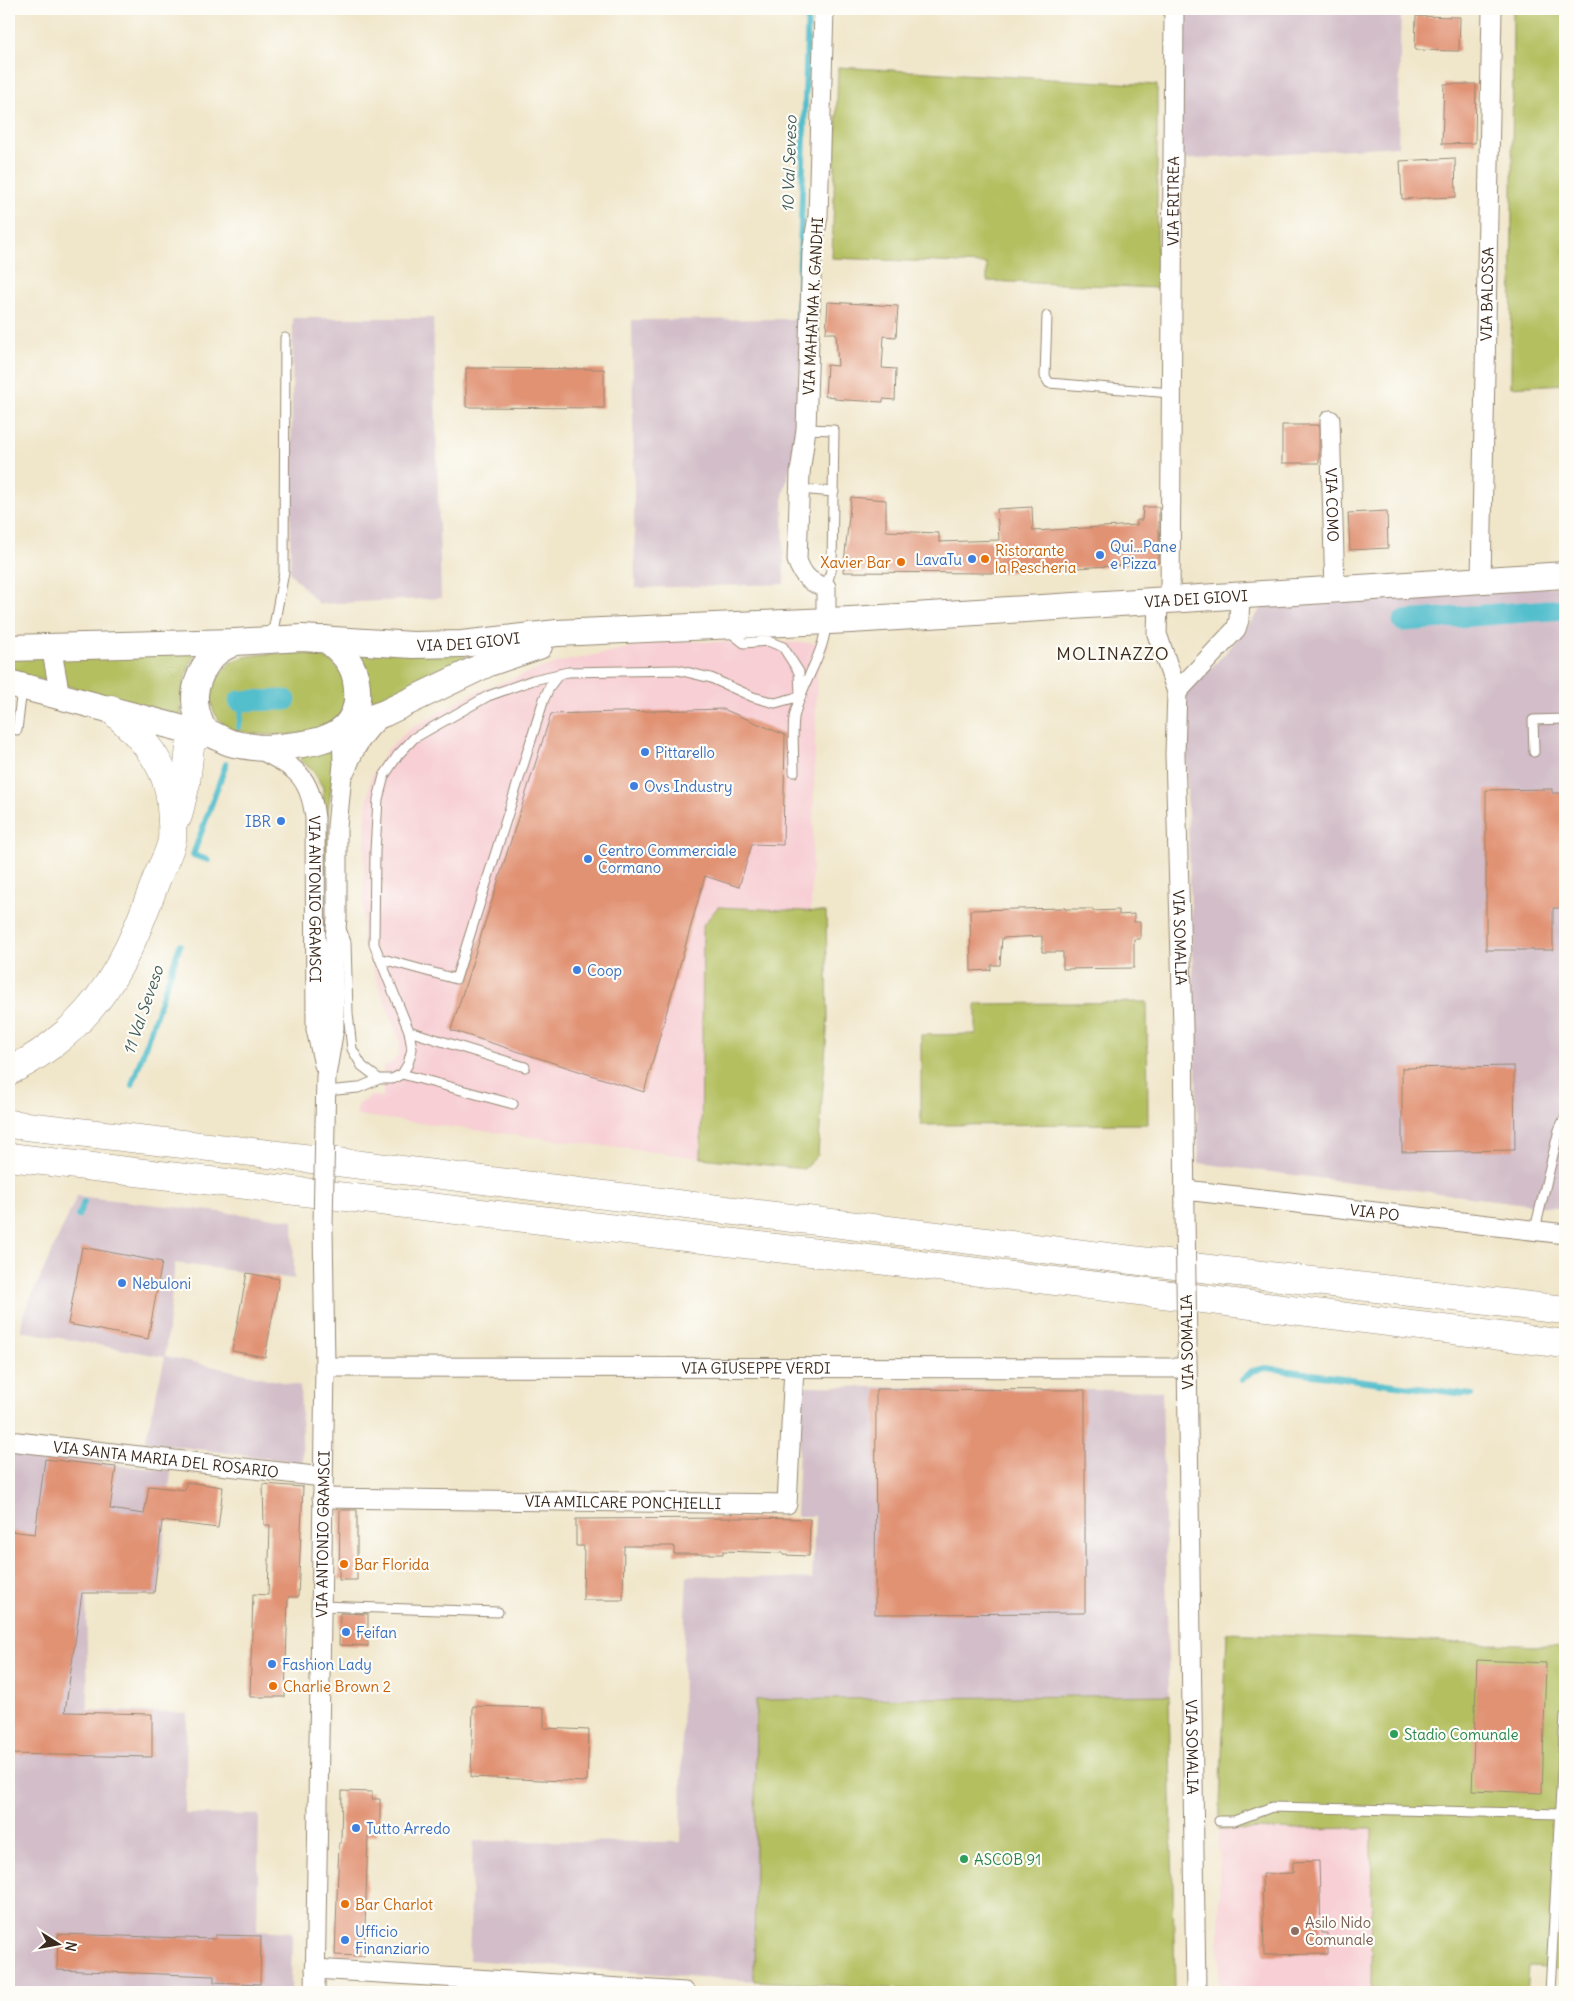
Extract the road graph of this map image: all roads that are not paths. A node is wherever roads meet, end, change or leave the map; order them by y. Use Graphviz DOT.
graph roads {
  1 [pos="824,9"];
  2 [pos="1174,9"];
  3 [pos="1492,9"];
  4 [pos="1047,316"];
  5 [pos="285,338"];
  6 [pos="1171,393"];
  7 [pos="1330,420"];
  8 [pos="806,429"];
  9 [pos="799,490"];
  10 [pos="834,492"];
  11 [pos="1565,575"];
  12 [pos="1481,580"];
  13 [pos="826,586"];
  14 [pos="1335,591"];
  15 [pos="1240,597"];
  16 [pos="1164,601"];
  17 [pos="826,621"];
  18 [pos="721,626"];
  19 [pos="610,630"];
  20 [pos="326,639"];
  21 [pos="267,640"];
  22 [pos="234,642"];
  23 [pos="51,646"];
  24 [pos="9,648"];
  25 [pos="559,674"];
  26 [pos="16,684"];
  27 [pos="1176,692"];
  28 [pos="60,696"];
  29 [pos="800,696"];
  30 [pos="111,709"];
  31 [pos="385,713"];
  32 [pos="1565,719"];
  33 [pos="344,729"];
  34 [pos="17,730"];
  35 [pos="204,731"];
  36 [pos="256,748"];
  37 [pos="1534,752"];
  38 [pos="794,772"];
  39 [pos="341,783"];
  40 [pos="172,840"];
  41 [pos="337,918"];
  42 [pos="379,958"];
  43 [pos="409,1031"];
  44 [pos="525,1067"];
  45 [pos="9,1071"];
  46 [pos="402,1074"];
  47 [pos="379,1079"];
  48 [pos="326,1084"];
  49 [pos="513,1104"];
  50 [pos="1565,1117"];
  51 [pos="9,1124"];
  52 [pos="9,1157"];
  53 [pos="1185,1190"];
  54 [pos="1535,1229"];
  55 [pos="1565,1234"];
  56 [pos="1565,1310"];
  57 [pos="1565,1344"];
  58 [pos="325,1367"];
  59 [pos="794,1368"];
  60 [pos="1187,1368"];
  61 [pos="9,1441"];
  62 [pos="323,1477"];
  63 [pos="322,1498"];
  64 [pos="321,1606"];
  65 [pos="498,1612"];
  66 [pos="1565,1716"];
  67 [pos="1560,1814"];
  68 [pos="1219,1821"];
  69 [pos="315,1969"];
  70 [pos="315,1992"];
  71 [pos="685,1992"];
  72 [pos="1196,1992"];
  73 [pos="1550,1992"];
  1 -- 8 [label="street, VIA MAHATMA K. GANDHI"];
  2 -- 6 [label="street, VIA ERITREA"];
  3 -- 12 [label="street, VIA BALOSSA"];
  4 -- 6 [label="lane"];
  5 -- 21 [label="lane"];
  6 -- 16 [label="street, VIA ERITREA"];
  7 -- 14 [label="street, VIA COMO"];
  8 -- 9 [label="street, VIA MAHATMA K. GANDHI"];
  8 -- 10 [label="lane"];
  9 -- 10 [label="lane"];
  9 -- 13 [label="street, VIA MAHATMA K. GANDHI"];
  10 -- 13 [label="lane"];
  11 -- 12 [label="main road, VIA DEI GIOVI"];
  12 -- 14 [label="main road, VIA DEI GIOVI"];
  13 -- 17 [label="street"];
  14 -- 15 [label="main road, VIA DEI GIOVI"];
  15 -- 16 [label="main road, VIA DEI GIOVI"];
  15 -- 27 [label="street"];
  16 -- 17 [label="main road, VIA DEI GIOVI"];
  16 -- 27 [label="street, VIA SOMALIA"];
  17 -- 18 [label="main road, VIA DEI GIOVI"];
  17 -- 29 [label="lane"];
  18 -- 19 [label="main road, VIA DEI GIOVI"];
  18 -- 29 [label="lane"];
  19 -- 20 [label="main road, VIA DEI GIOVI"];
  19 -- 31 [label="main road, VIA DEI GIOVI"];
  20 -- 21 [label="main road"];
  20 -- 33 [label="main road"];
  21 -- 22 [label="main road"];
  22 -- 23 [label="main road"];
  22 -- 35 [label="main road"];
  23 -- 24 [label="main road"];
  23 -- 28 [label="street"];
  25 -- 29 [label="lane"];
  25 -- 42 [label="lane"];
  25 -- 42 [label="lane"];
  26 -- 28 [label="main road"];
  26 -- 34 [label="lane"];
  27 -- 53 [label="street, VIA SOMALIA"];
  28 -- 30 [label="main road"];
  29 -- 38 [label="lane"];
  30 -- 35 [label="main road"];
  30 -- 40 [label="highway"];
  31 -- 33 [label="main road, VIA DEI GIOVI"];
  31 -- 39 [label="street, VIA ANTONIO GRAMSCI"];
  32 -- 37 [label="lane"];
  33 -- 36 [label="main road"];
  33 -- 39 [label="street, VIA ANTONIO GRAMSCI"];
  35 -- 36 [label="main road"];
  35 -- 40 [label="highway"];
  36 -- 48 [label="street, VIA ANTONIO GRAMSCI"];
  39 -- 41 [label="street, VIA ANTONIO GRAMSCI"];
  40 -- 45 [label="highway"];
  41 -- 47 [label="lane"];
  41 -- 48 [label="street, VIA ANTONIO GRAMSCI"];
  42 -- 43 [label="lane"];
  43 -- 44 [label="lane"];
  43 -- 46 [label="lane"];
  46 -- 47 [label="lane"];
  46 -- 49 [label="lane"];
  47 -- 48 [label="lane"];
  48 -- 58 [label="street, VIA ANTONIO GRAMSCI, bridge"];
  50 -- 54 [label="lane"];
  51 -- 56 [label="highway"];
  52 -- 57 [label="highway"];
  53 -- 54 [label="street, VIA PO"];
  53 -- 60 [label="street, VIA SOMALIA, bridge"];
  54 -- 55 [label="street, VIA PO"];
  58 -- 59 [label="street, VIA GIUSEPPE VERDI"];
  58 -- 62 [label="street, VIA ANTONIO GRAMSCI"];
  59 -- 60 [label="street, VIA GIUSEPPE VERDI"];
  59 -- 63 [label="street, VIA AMILCARE PONCHIELLI"];
  60 -- 72 [label="street, VIA SOMALIA"];
  61 -- 62 [label="street, VIA SANTA MARIA DEL ROSARIO"];
  62 -- 63 [label="street, VIA ANTONIO GRAMSCI"];
  63 -- 64 [label="street, VIA ANTONIO GRAMSCI"];
  64 -- 65 [label="lane"];
  64 -- 69 [label="street, VIA ANTONIO GRAMSCI"];
  66 -- 67 [label="lane"];
  67 -- 68 [label="lane"];
  67 -- 73 [label="lane"];
  69 -- 70 [label="street, VIA ANTONIO GRAMSCI"];
  69 -- 71 [label="street"];
}
